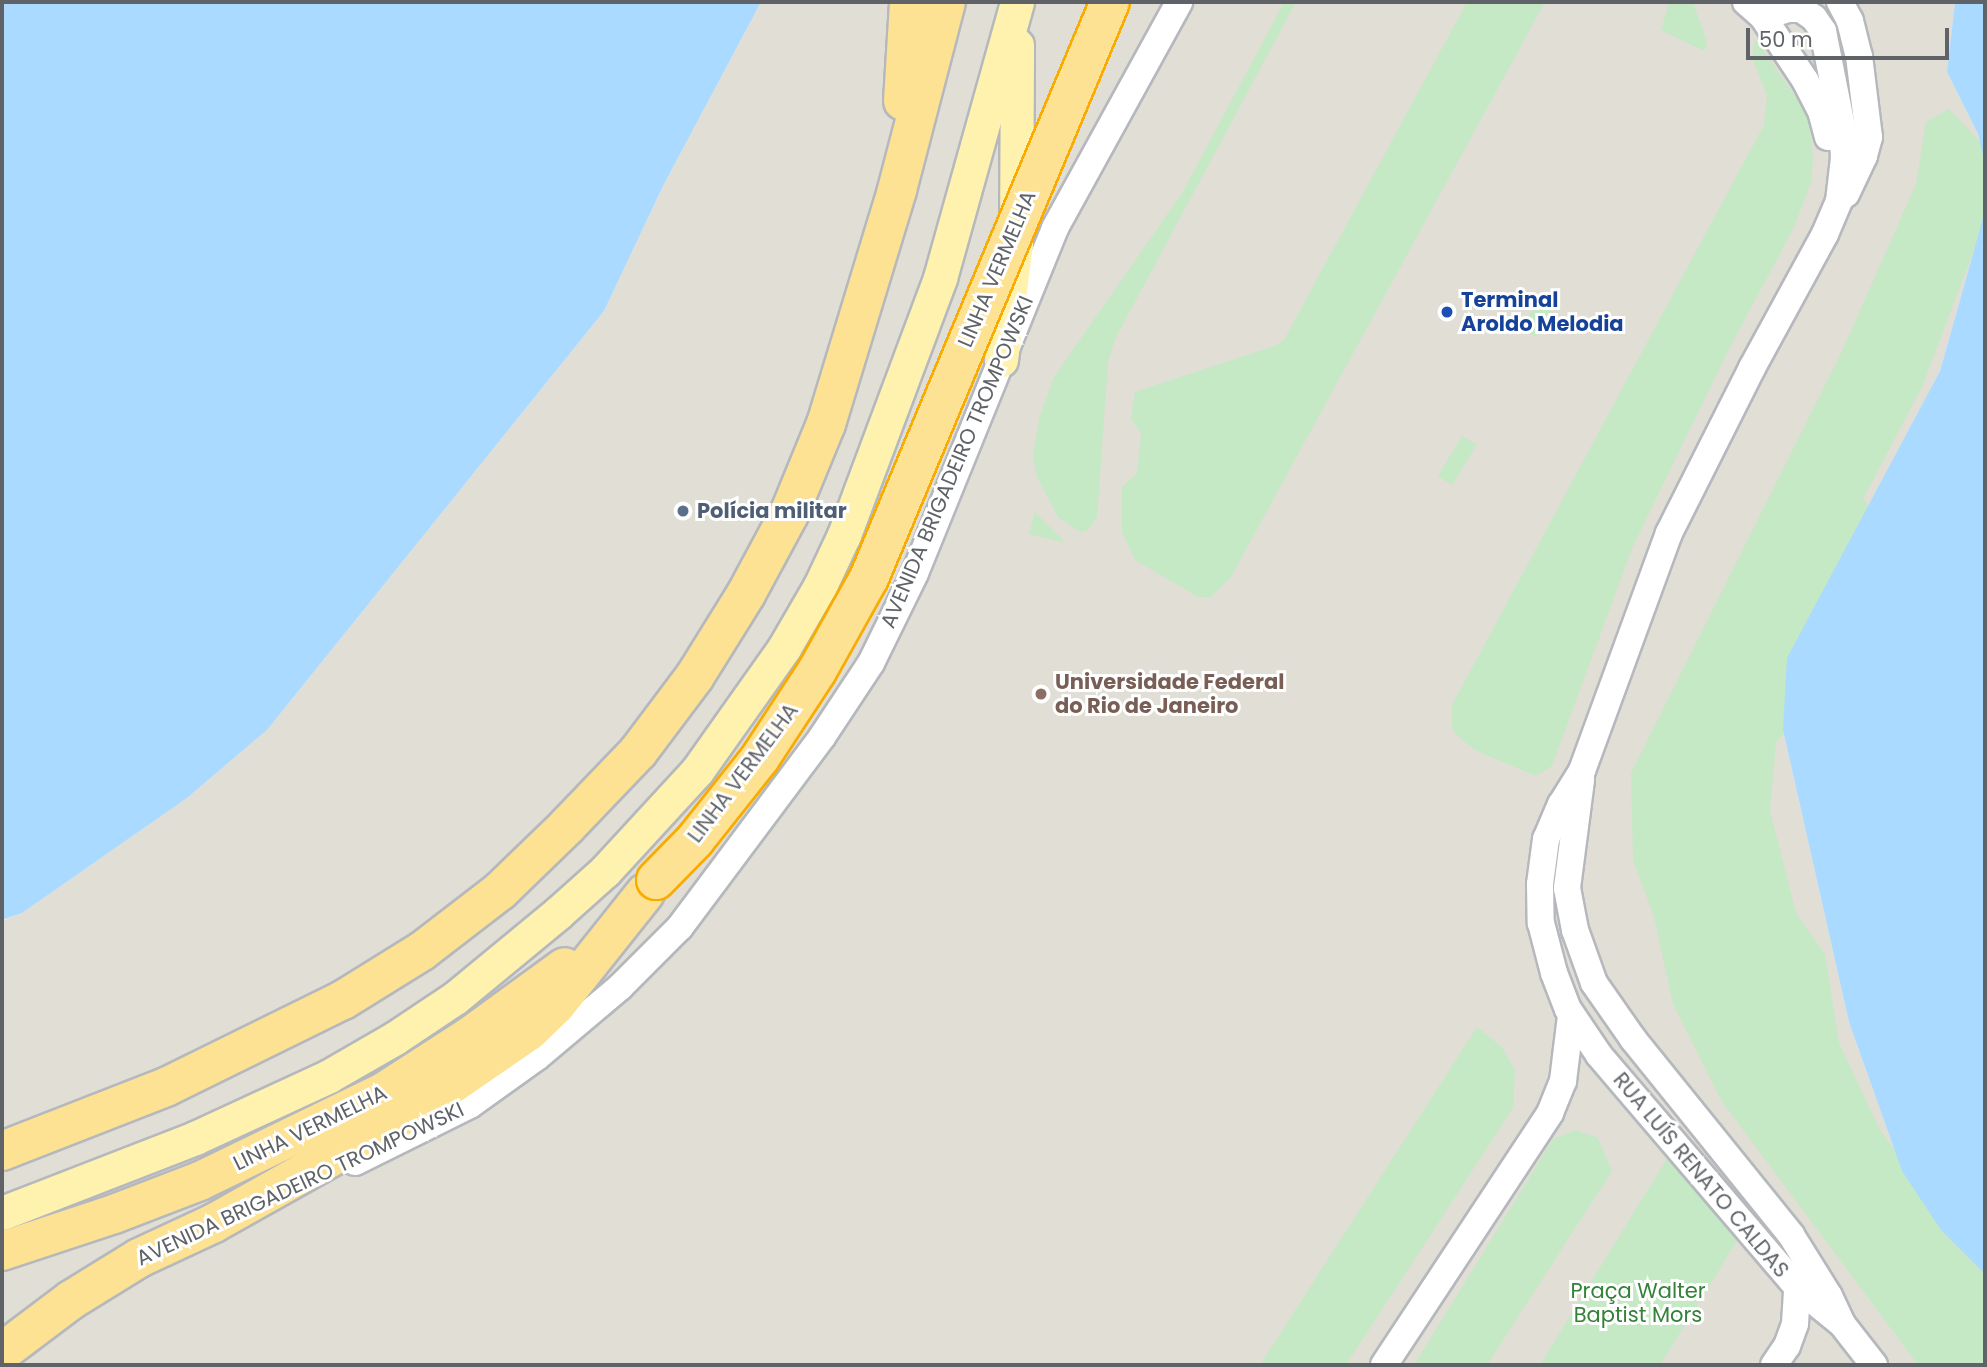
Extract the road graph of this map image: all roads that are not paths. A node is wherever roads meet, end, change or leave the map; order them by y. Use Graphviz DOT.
graph roads {
  1 [pos="909,2"];
  2 [pos="946,2"];
  3 [pos="1018,2"];
  4 [pos="1110,2"];
  5 [pos="1179,2"];
  6 [pos="1840,2"];
  7 [pos="1754,10"];
  8 [pos="897,190"];
  9 [pos="1839,201"];
  10 [pos="1001,360"];
  11 [pos="1582,771"];
  12 [pos="651,886"];
  13 [pos="1571,1016"];
  14 [pos="74,1122"];
  15 [pos="2,1141"];
  16 [pos="2,1151"];
  17 [pos="2,1213"];
  18 [pos="214,1223"];
  19 [pos="1791,1235"];
  20 [pos="2,1251"];
  21 [pos="1799,1289"];
  22 [pos="1842,1324"];
  23 [pos="5,1348"];
  24 [pos="1384,1365"];
  25 [pos="1774,1365"];
  26 [pos="1874,1365"];
  1 -- 8 [label="highway"];
  2 -- 8 [label="highway"];
  3 -- 10 [label="main road"];
  3 -- 17 [label="main road, LINHA VERMELHA"];
  4 -- 12 [label="highway, LINHA VERMELHA, bridge"];
  5 -- 10 [label="street, AVENIDA BRIGADEIRO TROMPOWSKI"];
  6 -- 9 [label="street"];
  7 -- 9 [label="street"];
  7 -- 9 [label="street"];
  8 -- 14 [label="highway"];
  9 -- 11 [label="street"];
  10 -- 18 [label="street, AVENIDA BRIGADEIRO TROMPOWSKI"];
  11 -- 13 [label="street"];
  11 -- 19 [label="street, RUA LUÍS RENATO CALDAS"];
  12 -- 18 [label="highway"];
  12 -- 20 [label="highway, LINHA VERMELHA"];
  13 -- 21 [label="street, RUA LUÍS RENATO CALDAS"];
  13 -- 24 [label="street"];
  14 -- 15 [label="highway"];
  14 -- 16 [label="highway"];
  18 -- 23 [label="highway, AVENIDA BRIGADEIRO TROMPOWSKI"];
  19 -- 21 [label="street"];
  19 -- 22 [label="street, RUA LUÍS RENATO CALDAS"];
  21 -- 22 [label="street, RUA LUÍS RENATO CALDAS"];
  21 -- 25 [label="street"];
  22 -- 26 [label="street, RUA LUÍS RENATO CALDAS"];
}
